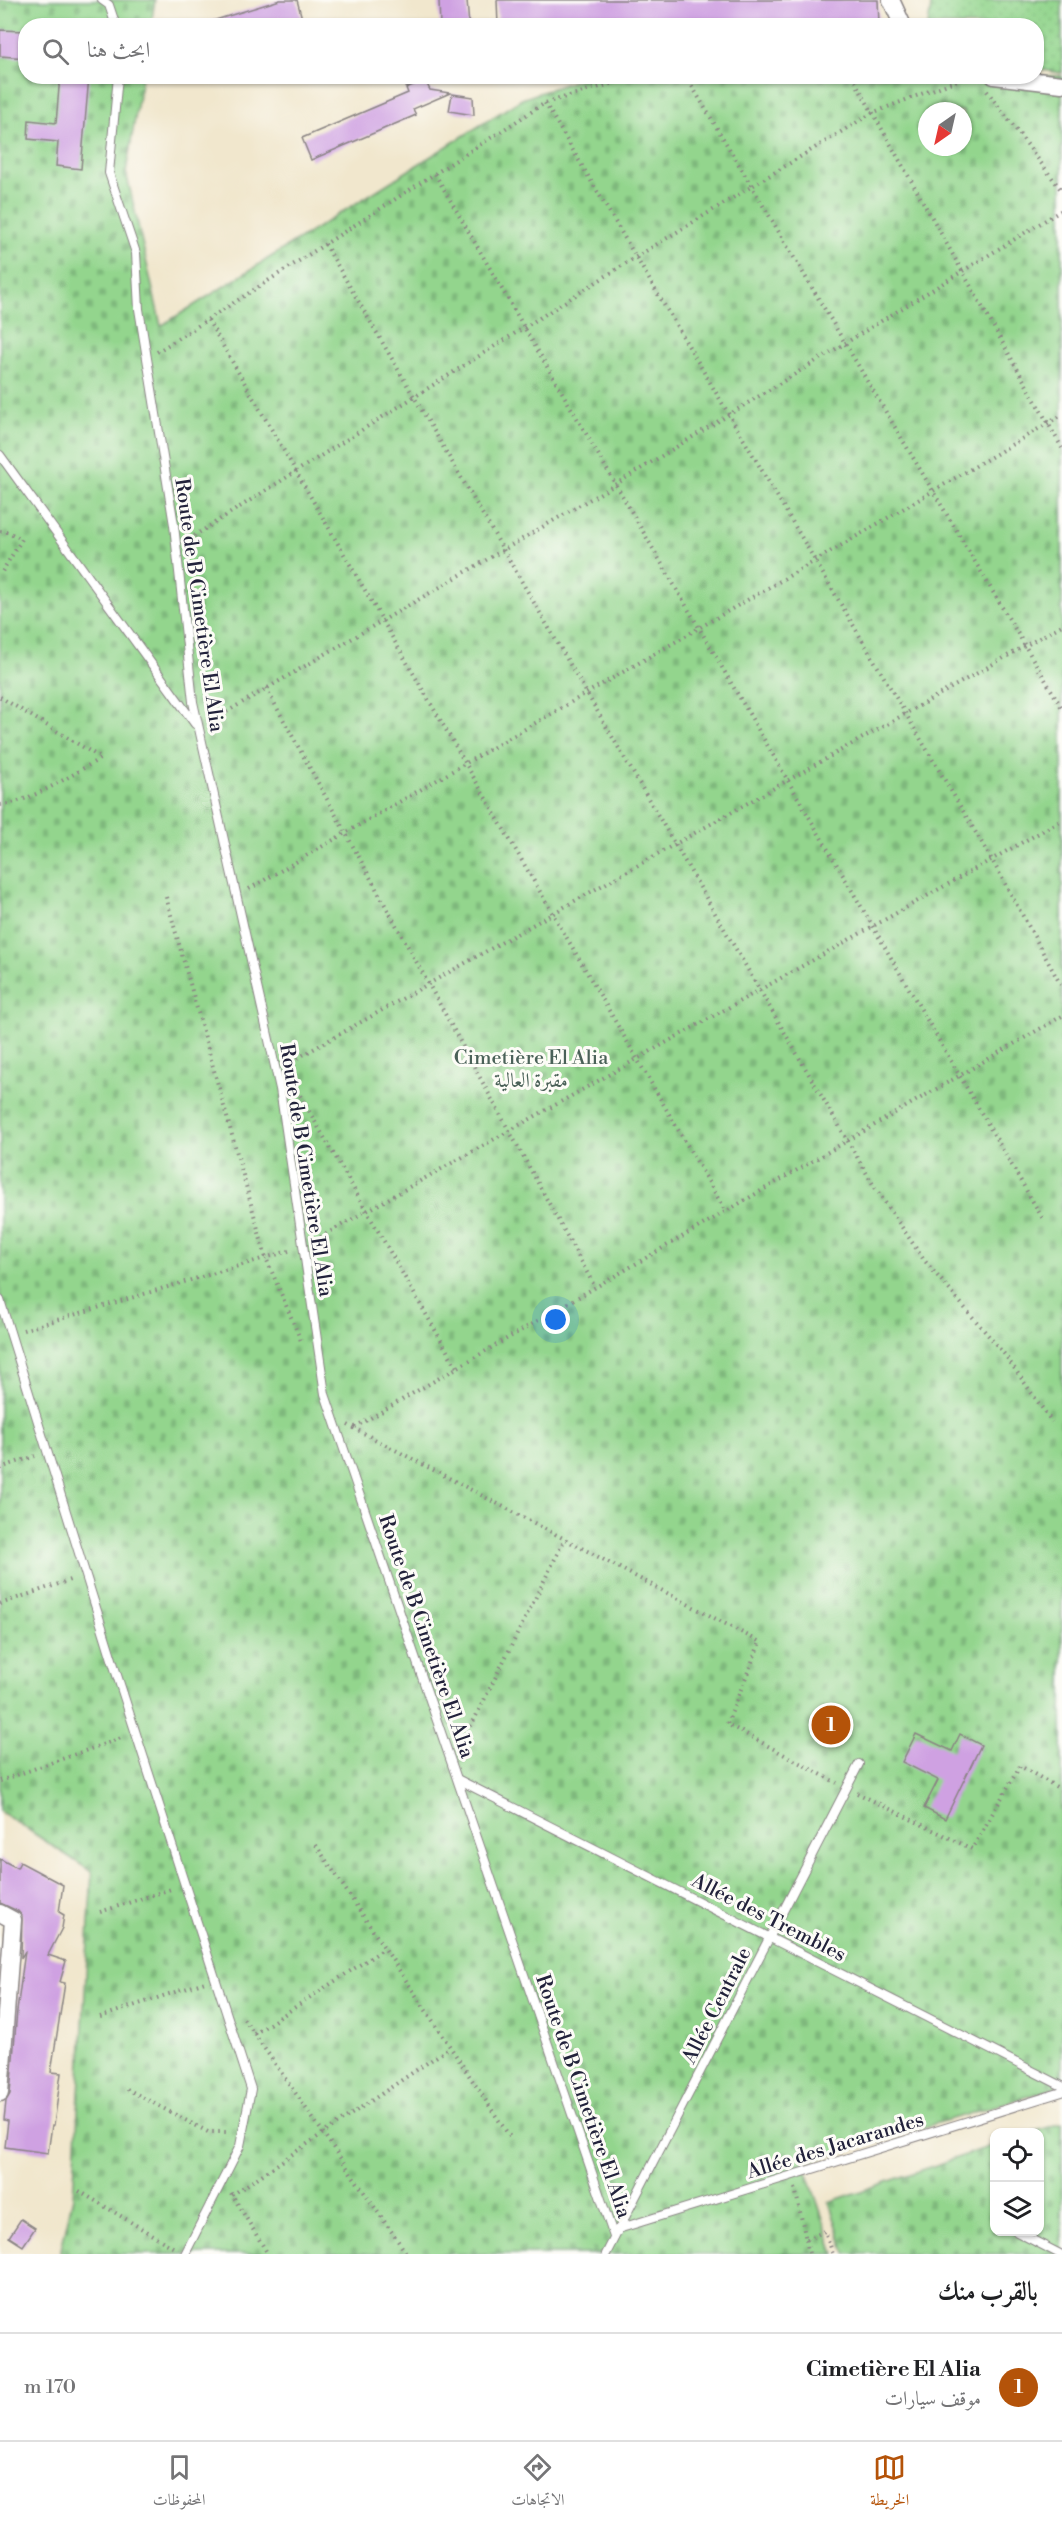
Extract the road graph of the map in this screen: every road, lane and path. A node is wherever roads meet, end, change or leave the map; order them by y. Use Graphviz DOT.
graph roads {
  1 [pos="102,0"];
  2 [pos="891,0"];
  3 [pos="113,18"];
  4 [pos="899,18"];
  5 [pos="1044,83"];
  6 [pos="117,84"];
  7 [pos="611,84"];
  8 [pos="691,84"];
  9 [pos="856,84"];
  10 [pos="947,84"];
  11 [pos="990,84"];
  12 [pos="1062,84"];
  13 [pos="545,104"];
  14 [pos="872,113"];
  15 [pos="435,174"];
  16 [pos="751,186"];
  17 [pos="1062,191"];
  18 [pos="1062,210"];
  19 [pos="325,244"];
  20 [pos="636,257"];
  21 [pos="961,272"];
  22 [pos="208,320"];
  23 [pos="524,327"];
  24 [pos="845,344"];
  25 [pos="147,358"];
  26 [pos="414,397"];
  27 [pos="729,415"];
  28 [pos="1062,415"];
  29 [pos="1048,423"];
  30 [pos="1062,448"];
  31 [pos="0,455"];
  32 [pos="296,472"];
  33 [pos="616,484"];
  34 [pos="933,491"];
  35 [pos="0,531"];
  36 [pos="176,547"];
  37 [pos="503,550"];
  38 [pos="815,561"];
  39 [pos="0,575"];
  40 [pos="382,621"];
  41 [pos="1062,625"];
  42 [pos="700,628"];
  43 [pos="1025,646"];
  44 [pos="266,688"];
  45 [pos="587,693"];
  46 [pos="0,697"];
  47 [pos="1062,708"];
  48 [pos="905,714"];
  49 [pos="199,728"];
  50 [pos="465,764"];
  51 [pos="789,779"];
  52 [pos="0,805"];
  53 [pos="1062,820"];
  54 [pos="346,833"];
  55 [pos="675,844"];
  56 [pos="992,860"];
  57 [pos="236,896"];
  58 [pos="166,897"];
  59 [pos="552,914"];
  60 [pos="874,926"];
  61 [pos="429,984"];
  62 [pos="1062,987"];
  63 [pos="760,990"];
  64 [pos="1062,1016"];
  65 [pos="637,1060"];
  66 [pos="279,1068"];
  67 [pos="961,1075"];
  68 [pos="509,1131"];
  69 [pos="848,1140"];
  70 [pos="367,1212"];
  71 [pos="726,1212"];
  72 [pos="1043,1219"];
  73 [pos="303,1247"];
  74 [pos="266,1258"];
  75 [pos="595,1287"];
  76 [pos="0,1300"];
  77 [pos="10,1334"];
  78 [pos="306,1353"];
  79 [pos="457,1368"];
  80 [pos="333,1417"];
  81 [pos="1052,1422"];
  82 [pos="354,1428"];
  83 [pos="47,1452"];
  84 [pos="0,1468"];
  85 [pos="565,1539"];
  86 [pos="86,1575"];
  87 [pos="0,1604"];
  88 [pos="135,1733"];
  89 [pos="453,1763"];
  90 [pos="859,1764"];
  91 [pos="459,1780"];
  92 [pos="0,1781"];
  93 [pos="846,1788"];
  94 [pos="1062,1790"];
  95 [pos="316,1845"];
  96 [pos="185,1884"];
  97 [pos="100,1912"];
  98 [pos="0,1913"];
  99 [pos="770,1936"];
  100 [pos="384,1948"];
  101 [pos="215,1978"];
  102 [pos="100,2016"];
  103 [pos="241,2016"];
  104 [pos="3,2034"];
  105 [pos="254,2034"];
  106 [pos="449,2048"];
  107 [pos="1062,2085"];
  108 [pos="127,2089"];
  109 [pos="1062,2092"];
  110 [pos="0,2093"];
  111 [pos="243,2132"];
  112 [pos="324,2134"];
  113 [pos="510,2137"];
  114 [pos="793,2175"];
  115 [pos="223,2180"];
  116 [pos="79,2191"];
  117 [pos="232,2195"];
  118 [pos="616,2233"];
  119 [pos="1025,2236"];
  120 [pos="806,2240"];
  121 [pos="175,2248"];
  122 [pos="185,2254"];
  123 [pos="268,2254"];
  124 [pos="407,2254"];
  125 [pos="606,2254"];
  126 [pos="808,2254"];
  127 [pos="833,2254"];
  128 [pos="1060,2254"];
  1 -- 3 [label="lane"];
  2 -- 4 [label="street"];
  5 -- 12 [label="street"];
  6 -- 25 [label="lane, Route de B Cimetière El Alia"];
  7 -- 13 [label="path"];
  8 -- 16 [label="path"];
  9 -- 14 [label="path"];
  10 -- 14 [label="path"];
  11 -- 17 [label="path"];
  13 -- 15 [label="path"];
  13 -- 20 [label="path"];
  14 -- 16 [label="path"];
  14 -- 21 [label="path"];
  15 -- 19 [label="path"];
  15 -- 23 [label="path"];
  16 -- 20 [label="path"];
  16 -- 24 [label="path"];
  18 -- 21 [label="path"];
  19 -- 22 [label="path"];
  19 -- 26 [label="path"];
  20 -- 23 [label="path"];
  20 -- 27 [label="path"];
  21 -- 24 [label="path"];
  21 -- 29 [label="path"];
  22 -- 25 [label="path"];
  22 -- 32 [label="path"];
  23 -- 26 [label="path"];
  23 -- 33 [label="path"];
  24 -- 27 [label="path"];
  24 -- 34 [label="path"];
  25 -- 36 [label="lane, Route de B Cimetière El Alia"];
  26 -- 32 [label="path"];
  26 -- 37 [label="path"];
  27 -- 33 [label="path"];
  27 -- 38 [label="path"];
  28 -- 29 [label="path"];
  29 -- 30 [label="path"];
  29 -- 34 [label="path"];
  31 -- 49 [label="lane"];
  32 -- 36 [label="path"];
  32 -- 40 [label="path"];
  33 -- 37 [label="path"];
  33 -- 42 [label="path"];
  34 -- 38 [label="path"];
  34 -- 43 [label="path"];
  35 -- 39 [label="path"];
  36 -- 49 [label="lane, Route de B Cimetière El Alia"];
  37 -- 40 [label="path"];
  37 -- 45 [label="path"];
  38 -- 42 [label="path"];
  38 -- 48 [label="path"];
  40 -- 44 [label="path"];
  40 -- 50 [label="path"];
  41 -- 43 [label="path"];
  42 -- 45 [label="path"];
  42 -- 51 [label="path"];
  43 -- 47 [label="path"];
  43 -- 48 [label="path"];
  44 -- 49 [label="path"];
  44 -- 54 [label="path"];
  45 -- 50 [label="path"];
  45 -- 55 [label="path"];
  46 -- 52 [label="path"];
  48 -- 51 [label="path"];
  48 -- 56 [label="path"];
  49 -- 57 [label="lane, Route de B Cimetière El Alia"];
  50 -- 54 [label="path"];
  50 -- 59 [label="path"];
  51 -- 55 [label="path"];
  51 -- 60 [label="path"];
  53 -- 56 [label="path"];
  54 -- 57 [label="path"];
  54 -- 61 [label="path"];
  55 -- 59 [label="path"];
  55 -- 63 [label="path"];
  56 -- 60 [label="path"];
  56 -- 62 [label="path"];
  57 -- 66 [label="lane, Route de B Cimetière El Alia"];
  58 -- 74 [label="path"];
  59 -- 61 [label="path"];
  59 -- 65 [label="path"];
  60 -- 63 [label="path"];
  60 -- 67 [label="path"];
  61 -- 66 [label="path"];
  61 -- 68 [label="path"];
  63 -- 65 [label="path"];
  63 -- 69 [label="path"];
  64 -- 67 [label="path"];
  65 -- 68 [label="path"];
  65 -- 71 [label="path"];
  66 -- 70 [label="path"];
  66 -- 73 [label="lane, Route de B Cimetière El Alia"];
  67 -- 69 [label="path"];
  67 -- 72 [label="path"];
  68 -- 70 [label="path"];
  68 -- 75 [label="path"];
  69 -- 71 [label="path"];
  69 -- 81 [label="path"];
  70 -- 73 [label="path"];
  70 -- 79 [label="path"];
  71 -- 75 [label="path"];
  73 -- 74 [label="path"];
  73 -- 80 [label="lane, Route de B Cimetière El Alia"];
  74 -- 77 [label="path"];
  74 -- 78 [label="path"];
  75 -- 79 [label="path"];
  76 -- 77 [label="lane"];
  77 -- 83 [label="lane"];
  79 -- 82 [label="path"];
  80 -- 82 [label="path"];
  80 -- 89 [label="lane, Route de B Cimetière El Alia"];
  82 -- 85 [label="path"];
  83 -- 84 [label="path"];
  83 -- 86 [label="lane"];
  85 -- 89 [label="path"];
  85 -- 93 [label="path"];
  86 -- 87 [label="path"];
  86 -- 88 [label="lane"];
  88 -- 92 [label="path"];
  88 -- 96 [label="lane"];
  89 -- 91 [label="lane, Route de B Cimetière El Alia"];
  90 -- 93 [label="lane, Allée Centrale"];
  91 -- 99 [label="lane, Allée des Trembles"];
  91 -- 118 [label="lane, Route de B Cimetière El Alia"];
  93 -- 94 [label="path"];
  93 -- 99 [label="lane, Allée Centrale"];
  95 -- 100 [label="path"];
  96 -- 97 [label="path"];
  96 -- 101 [label="lane"];
  98 -- 104 [label="street"];
  99 -- 107 [label="lane, Allée des Trembles"];
  99 -- 118 [label="lane, Allée Centrale"];
  100 -- 105 [label="path"];
  100 -- 106 [label="path"];
  101 -- 102 [label="path"];
  101 -- 111 [label="lane"];
  103 -- 105 [label="path"];
  104 -- 110 [label="street"];
  105 -- 112 [label="path"];
  106 -- 112 [label="path"];
  106 -- 113 [label="path"];
  108 -- 111 [label="path"];
  109 -- 114 [label="lane, Allée des Jacarandes"];
  111 -- 115 [label="lane"];
  112 -- 117 [label="path"];
  112 -- 124 [label="path"];
  114 -- 118 [label="lane, Allée des Jacarandes"];
  114 -- 120 [label="path"];
  115 -- 117 [label="path"];
  115 -- 122 [label="lane"];
  116 -- 121 [label="path"];
  117 -- 123 [label="path"];
  118 -- 125 [label="lane, Allée Centrale"];
  119 -- 128 [label="lane"];
  120 -- 126 [label="path"];
  120 -- 127 [label="path"];
}
